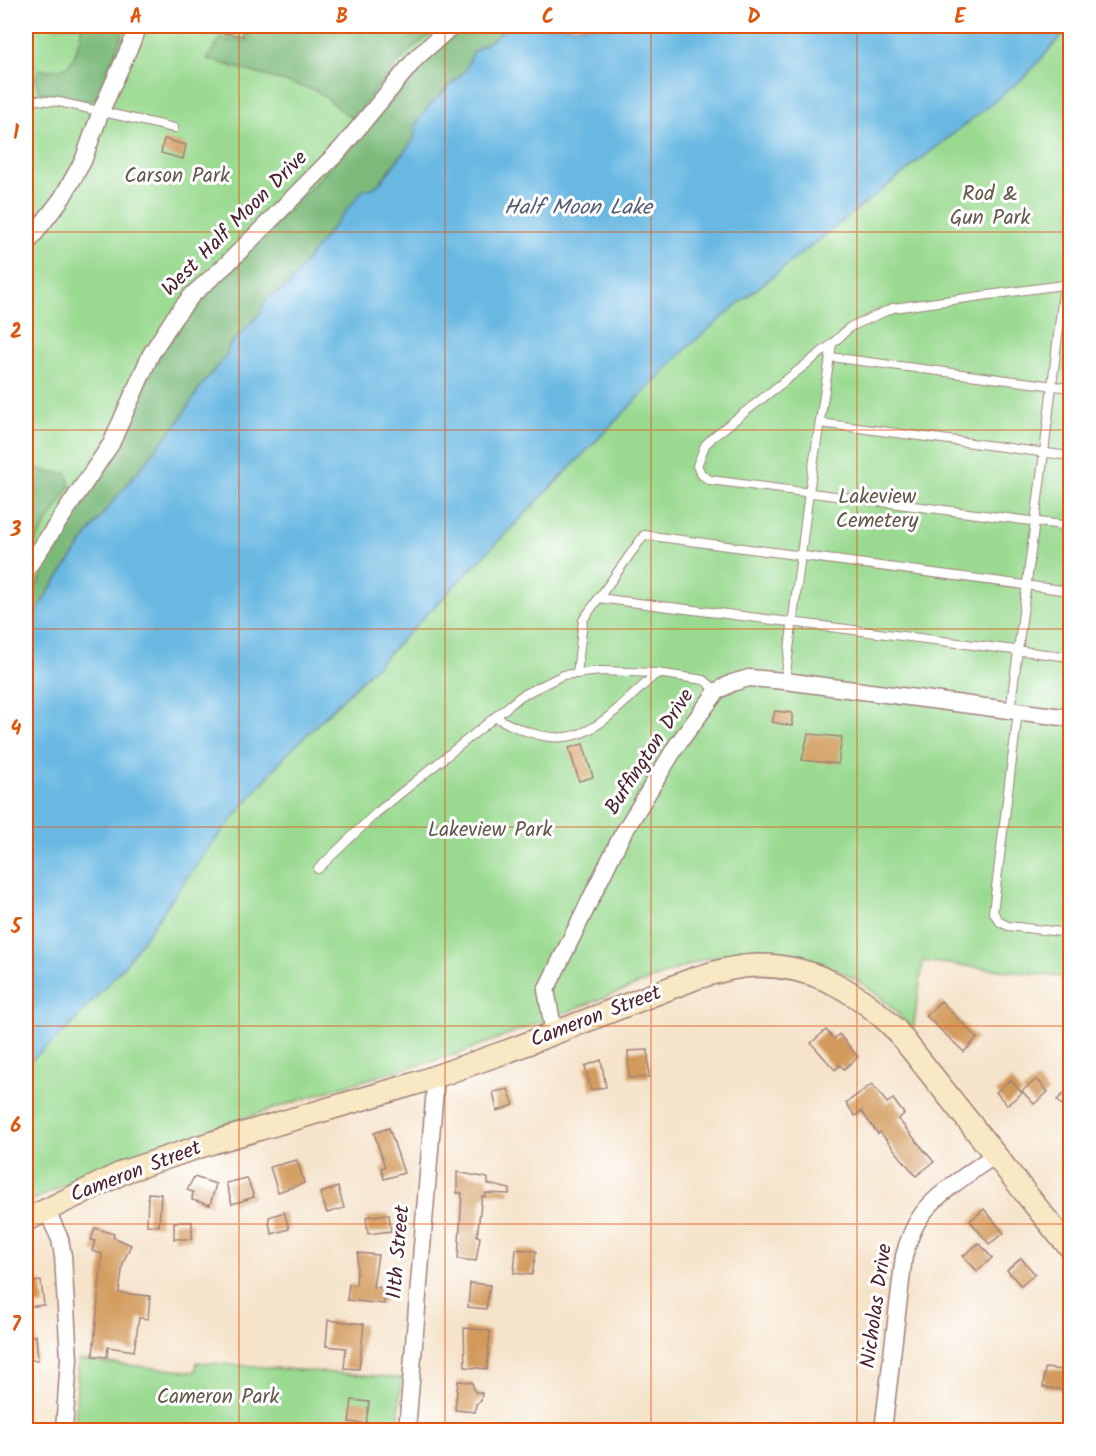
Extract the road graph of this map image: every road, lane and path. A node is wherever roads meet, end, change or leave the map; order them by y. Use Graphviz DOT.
graph roads {
  1 [pos="139,26"];
  2 [pos="452,26"];
  3 [pos="26,99"];
  4 [pos="101,111"];
  5 [pos="174,128"];
  6 [pos="26,245"];
  7 [pos="1067,285"];
  8 [pos="1060,316"];
  9 [pos="1071,318"];
  10 [pos="832,344"];
  11 [pos="830,357"];
  12 [pos="1052,385"];
  13 [pos="1071,387"];
  14 [pos="820,423"];
  15 [pos="1044,453"];
  16 [pos="1071,456"];
  17 [pos="809,492"];
  18 [pos="1034,521"];
  19 [pos="1071,526"];
  20 [pos="801,556"];
  21 [pos="26,570"];
  22 [pos="1026,585"];
  23 [pos="1071,591"];
  24 [pos="598,598"];
  25 [pos="792,623"];
  26 [pos="1018,651"];
  27 [pos="1071,657"];
  28 [pos="657,673"];
  29 [pos="577,674"];
  30 [pos="785,681"];
  31 [pos="717,692"];
  32 [pos="1014,711"];
  33 [pos="495,717"];
  34 [pos="1071,718"];
  35 [pos="318,869"];
  36 [pos="1071,933"];
  37 [pos="554,1033"];
  38 [pos="436,1076"];
  39 [pos="996,1154"];
  40 [pos="46,1209"];
  41 [pos="26,1220"];
  42 [pos="1071,1247"];
  43 [pos="64,1431"];
  44 [pos="407,1431"];
  45 [pos="883,1431"];
  1 -- 4 [label="street"];
  2 -- 21 [label="street, West Half Moon Drive"];
  3 -- 4 [label="lane"];
  4 -- 5 [label="lane"];
  4 -- 6 [label="street"];
  7 -- 8 [label="lane"];
  7 -- 10 [label="lane"];
  8 -- 9 [label="lane"];
  8 -- 12 [label="lane"];
  10 -- 11 [label="lane"];
  10 -- 17 [label="lane"];
  11 -- 12 [label="lane"];
  11 -- 14 [label="lane"];
  12 -- 13 [label="lane"];
  12 -- 15 [label="lane"];
  14 -- 15 [label="lane"];
  14 -- 17 [label="lane"];
  15 -- 16 [label="lane"];
  15 -- 18 [label="lane"];
  17 -- 18 [label="lane"];
  17 -- 20 [label="lane"];
  18 -- 19 [label="lane"];
  18 -- 22 [label="lane"];
  20 -- 22 [label="lane"];
  20 -- 24 [label="lane"];
  20 -- 25 [label="lane"];
  22 -- 23 [label="lane"];
  22 -- 26 [label="lane"];
  24 -- 25 [label="lane"];
  24 -- 29 [label="lane"];
  25 -- 26 [label="lane"];
  25 -- 30 [label="lane"];
  26 -- 27 [label="lane"];
  26 -- 32 [label="lane"];
  28 -- 29 [label="lane"];
  28 -- 31 [label="lane"];
  28 -- 33 [label="lane"];
  29 -- 33 [label="lane"];
  30 -- 31 [label="street, Buffington Drive"];
  30 -- 32 [label="street, Buffington Drive"];
  31 -- 37 [label="street, Buffington Drive"];
  32 -- 34 [label="street, Buffington Drive"];
  32 -- 36 [label="lane"];
  33 -- 35 [label="lane"];
  37 -- 38 [label="main road, Cameron Street"];
  37 -- 39 [label="main road, Cameron Street"];
  38 -- 40 [label="main road, Cameron Street"];
  38 -- 44 [label="street, 11th Street"];
  39 -- 42 [label="main road, Cameron Street"];
  39 -- 45 [label="street, Nicholas Drive"];
  40 -- 41 [label="main road, Cameron Street"];
  40 -- 43 [label="street"];
}
